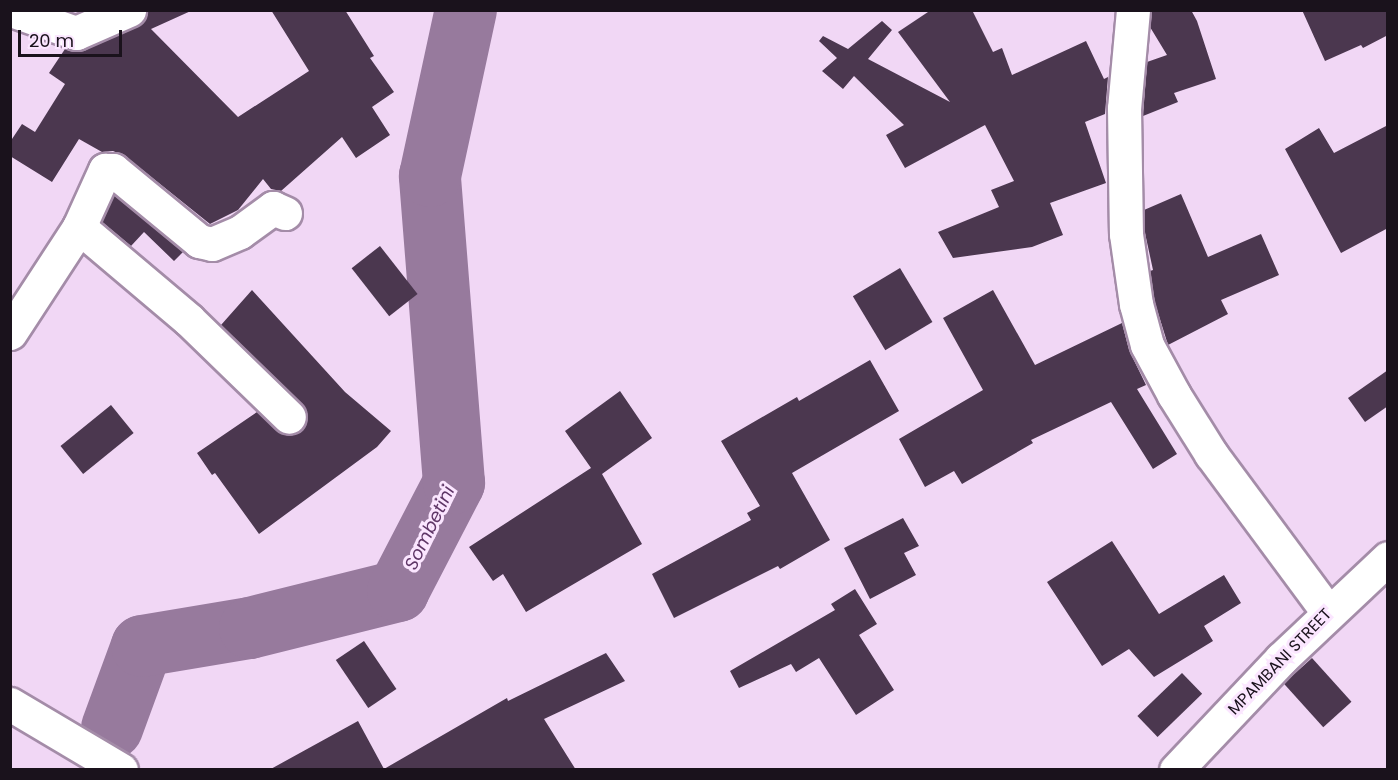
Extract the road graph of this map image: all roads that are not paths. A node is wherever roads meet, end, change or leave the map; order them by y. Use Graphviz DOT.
graph roads {
  1 [pos="11,10"];
  2 [pos="129,10"];
  3 [pos="1133,10"];
  4 [pos="285,213"];
  5 [pos="79,227"];
  6 [pos="10,333"];
  7 [pos="289,417"];
  8 [pos="1388,558"];
  9 [pos="1328,612"];
  10 [pos="10,704"];
  11 [pos="121,770"];
  12 [pos="1176,770"];
  1 -- 2 [label="street"];
  3 -- 9 [label="street"];
  4 -- 5 [label="street"];
  5 -- 6 [label="street"];
  5 -- 7 [label="street"];
  8 -- 9 [label="street, MPAMBANI STREET"];
  9 -- 12 [label="street, MPAMBANI STREET"];
  10 -- 11 [label="street"];
}
